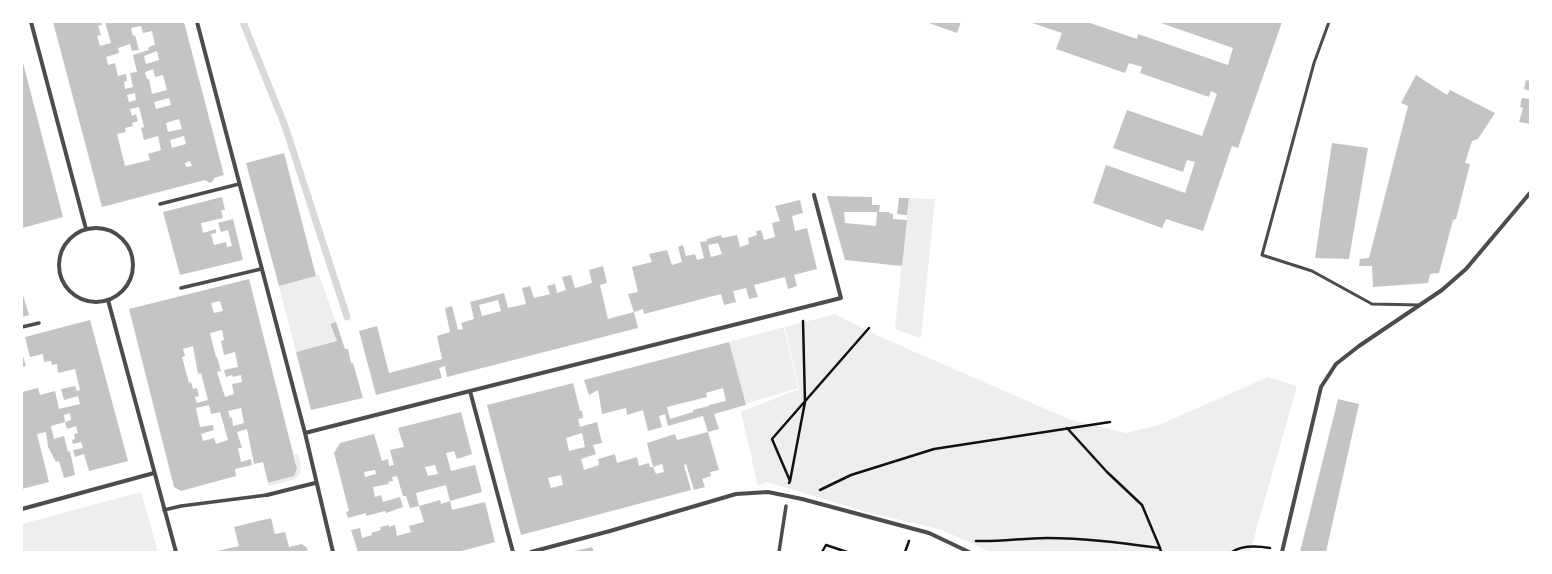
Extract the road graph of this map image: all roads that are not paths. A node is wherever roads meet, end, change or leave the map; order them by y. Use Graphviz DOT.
graph roads {
  1 [pos="31,22"];
  2 [pos="196,22"];
  3 [pos="1328,22"];
  4 [pos="239,184"];
  5 [pos="1530,193"];
  6 [pos="814,195"];
  7 [pos="160,204"];
  8 [pos="86,229"];
  9 [pos="261,269"];
  10 [pos="181,288"];
  11 [pos="108,300"];
  12 [pos="1421,305"];
  13 [pos="39,323"];
  14 [pos="22,327"];
  15 [pos="470,391"];
  16 [pos="305,433"];
  17 [pos="154,473"];
  18 [pos="316,483"];
  19 [pos="267,495"];
  20 [pos="786,506"];
  21 [pos="22,508"];
  22 [pos="164,510"];
  23 [pos="1282,551"];
  24 [pos="176,552"];
  25 [pos="333,552"];
  26 [pos="513,552"];
  27 [pos="531,552"];
  28 [pos="779,552"];
  29 [pos="969,552"];
  1 -- 8 [label="street"];
  2 -- 4 [label="street"];
  3 -- 12 [label="lane"];
  4 -- 7 [label="street"];
  4 -- 9 [label="street"];
  5 -- 12 [label="street"];
  6 -- 15 [label="street"];
  8 -- 11 [label="street"];
  8 -- 11 [label="street"];
  9 -- 10 [label="street"];
  9 -- 16 [label="street"];
  11 -- 17 [label="street"];
  12 -- 23 [label="street"];
  13 -- 14 [label="street"];
  15 -- 16 [label="street"];
  15 -- 26 [label="street"];
  16 -- 18 [label="street"];
  17 -- 21 [label="street"];
  17 -- 22 [label="street"];
  18 -- 19 [label="street"];
  18 -- 25 [label="street"];
  19 -- 22 [label="street"];
  20 -- 28 [label="street"];
  22 -- 24 [label="street"];
  27 -- 29 [label="street"];
}
